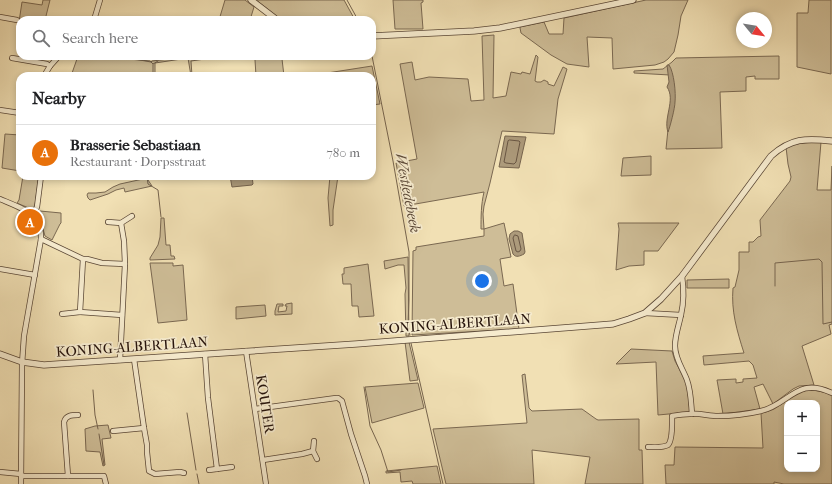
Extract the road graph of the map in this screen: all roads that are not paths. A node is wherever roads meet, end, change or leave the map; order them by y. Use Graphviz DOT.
graph roads {
  1 [pos="100,0"];
  2 [pos="251,0"];
  3 [pos="633,0"];
  4 [pos="95,16"];
  5 [pos="272,16"];
  6 [pos="0,17"];
  7 [pos="16,20"];
  8 [pos="376,36"];
  9 [pos="12,58"];
  10 [pos="16,59"];
  11 [pos="24,60"];
  12 [pos="55,60"];
  13 [pos="50,66"];
  14 [pos="46,72"];
  15 [pos="0,110"];
  16 [pos="16,112"];
  17 [pos="832,141"];
  18 [pos="40,180"];
  19 [pos="0,199"];
  20 [pos="33,215"];
  21 [pos="132,216"];
  22 [pos="108,222"];
  23 [pos="121,223"];
  24 [pos="41,239"];
  25 [pos="83,259"];
  26 [pos="125,264"];
  27 [pos="0,269"];
  28 [pos="35,275"];
  29 [pos="682,276"];
  30 [pos="80,312"];
  31 [pos="645,313"];
  32 [pos="62,314"];
  33 [pos="122,315"];
  34 [pos="681,315"];
  35 [pos="246,351"];
  36 [pos="0,354"];
  37 [pos="205,354"];
  38 [pos="134,359"];
  39 [pos="120,360"];
  40 [pos="22,362"];
  41 [pos="832,393"];
  42 [pos="255,409"];
  43 [pos="692,414"];
  44 [pos="78,415"];
  45 [pos="144,428"];
  46 [pos="113,431"];
  47 [pos="314,441"];
  48 [pos="648,447"];
  49 [pos="313,451"];
  50 [pos="318,459"];
  51 [pos="263,460"];
  52 [pos="232,467"];
  53 [pos="217,469"];
  54 [pos="209,470"];
  55 [pos="0,472"];
  56 [pos="184,473"];
  57 [pos="21,475"];
  58 [pos="68,476"];
  59 [pos="21,484"];
  60 [pos="106,484"];
  61 [pos="266,484"];
  62 [pos="367,484"];
  1 -- 4 [label="street"];
  2 -- 5 [label="street"];
  3 -- 8 [label="street"];
  6 -- 7 [label="street"];
  9 -- 10 [label="street"];
  11 -- 13 [label="street"];
  12 -- 13 [label="street"];
  13 -- 14 [label="street"];
  15 -- 16 [label="street"];
  17 -- 29 [label="street, KONING-ALBERTLAAN"];
  18 -- 20 [label="street"];
  19 -- 20 [label="street"];
  20 -- 24 [label="street"];
  21 -- 23 [label="street"];
  22 -- 23 [label="street"];
  23 -- 26 [label="street"];
  24 -- 25 [label="street"];
  24 -- 28 [label="street"];
  25 -- 26 [label="street"];
  25 -- 30 [label="street"];
  26 -- 33 [label="street"];
  27 -- 28 [label="street"];
  28 -- 40 [label="street"];
  29 -- 31 [label="street, KONING-ALBERTLAAN"];
  29 -- 34 [label="street"];
  30 -- 32 [label="street"];
  30 -- 33 [label="street"];
  31 -- 34 [label="street"];
  31 -- 35 [label="street, KONING-ALBERTLAAN"];
  33 -- 39 [label="street"];
  34 -- 43 [label="street"];
  35 -- 37 [label="street, KONING-ALBERTLAAN"];
  35 -- 42 [label="street, KOUTER"];
  36 -- 40 [label="street, KONING-ALBERTLAAN"];
  37 -- 38 [label="street, KONING-ALBERTLAAN"];
  37 -- 53 [label="street"];
  38 -- 39 [label="street, KONING-ALBERTLAAN"];
  38 -- 45 [label="street"];
  39 -- 40 [label="street, KONING-ALBERTLAAN"];
  40 -- 57 [label="street"];
  41 -- 43 [label="street"];
  42 -- 51 [label="street, KOUTER"];
  42 -- 62 [label="street"];
  43 -- 48 [label="street"];
  44 -- 58 [label="street"];
  45 -- 46 [label="street"];
  45 -- 56 [label="street"];
  47 -- 49 [label="street"];
  49 -- 50 [label="street"];
  49 -- 51 [label="street"];
  51 -- 61 [label="street, KOUTER"];
  52 -- 53 [label="street"];
  53 -- 54 [label="street"];
  55 -- 57 [label="street"];
  57 -- 58 [label="street"];
  57 -- 59 [label="street"];
  58 -- 60 [label="street"];
}
